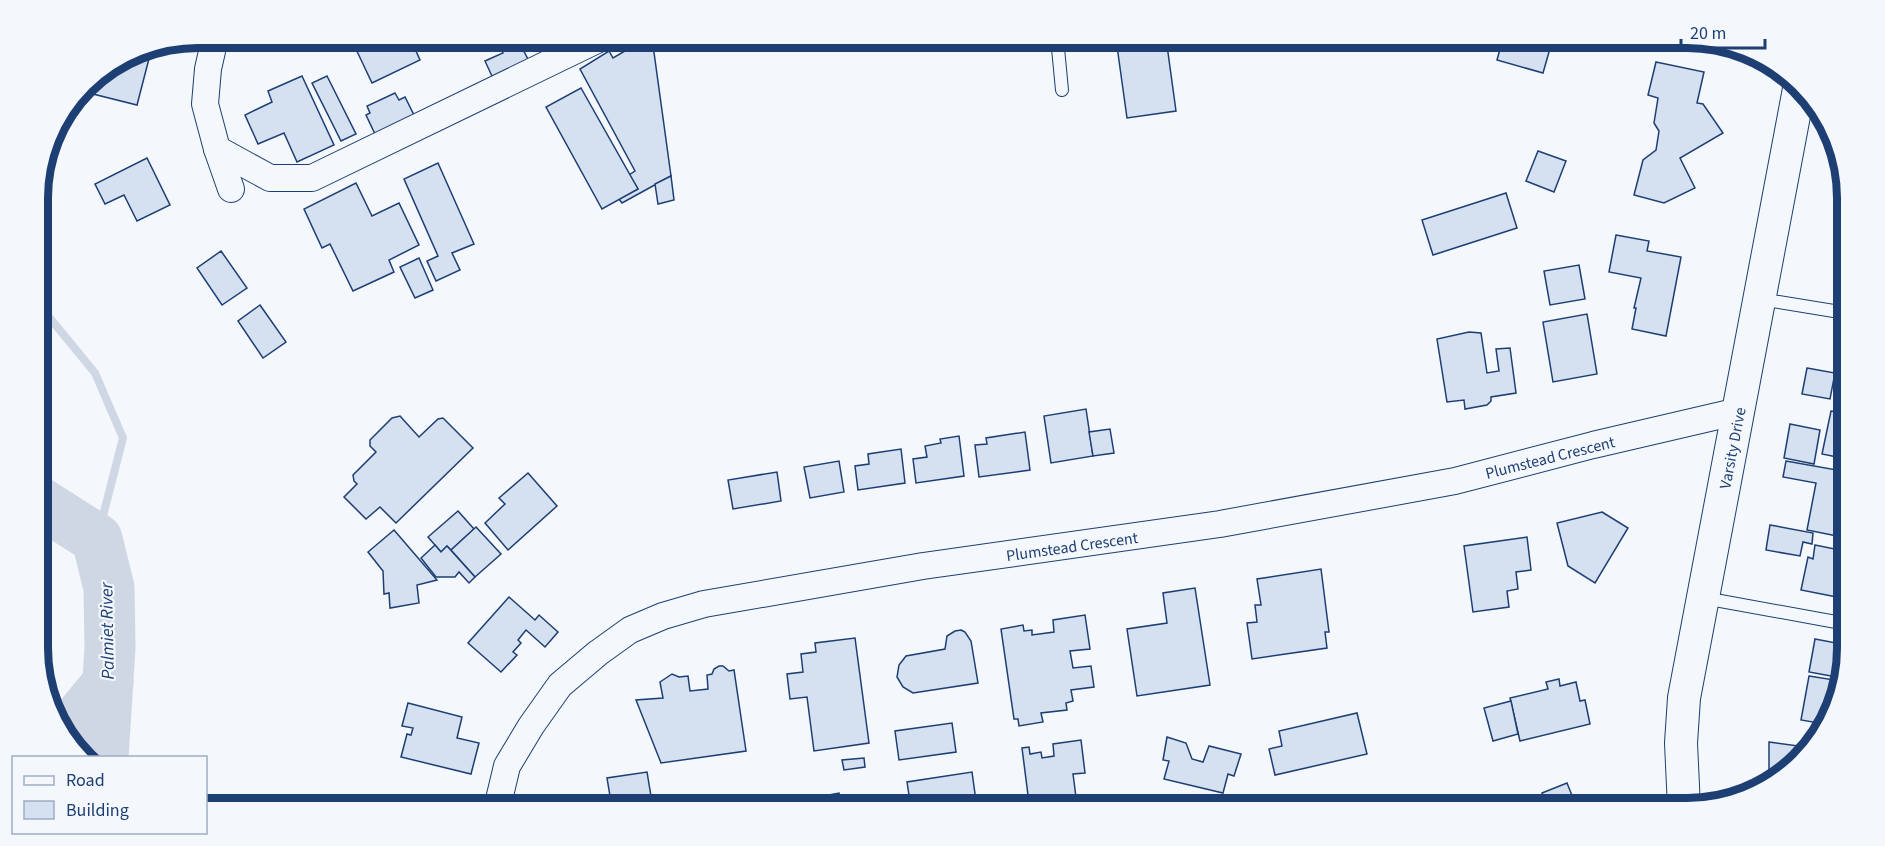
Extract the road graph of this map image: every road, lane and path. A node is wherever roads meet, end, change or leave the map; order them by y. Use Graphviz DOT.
graph roads {
  1 [pos="213,48"];
  2 [pos="580,48"];
  3 [pos="1058,48"];
  4 [pos="1062,90"];
  5 [pos="1797,97"];
  6 [pos="217,149"];
  7 [pos="231,189"];
  8 [pos="1760,299"];
  9 [pos="1837,312"];
  10 [pos="1739,411"];
  11 [pos="1703,598"];
  12 [pos="1837,622"];
  13 [pos="499,798"];
  14 [pos="1684,798"];
  1 -- 6 [label="street"];
  2 -- 6 [label="street"];
  3 -- 4 [label="lane"];
  5 -- 8 [label="street, Varsity Drive"];
  6 -- 7 [label="street"];
  8 -- 9 [label="lane"];
  8 -- 10 [label="street, Varsity Drive"];
  10 -- 11 [label="street, Varsity Drive"];
  10 -- 13 [label="street, Plumstead Crescent"];
  11 -- 12 [label="lane"];
  11 -- 14 [label="street, Varsity Drive"];
}
